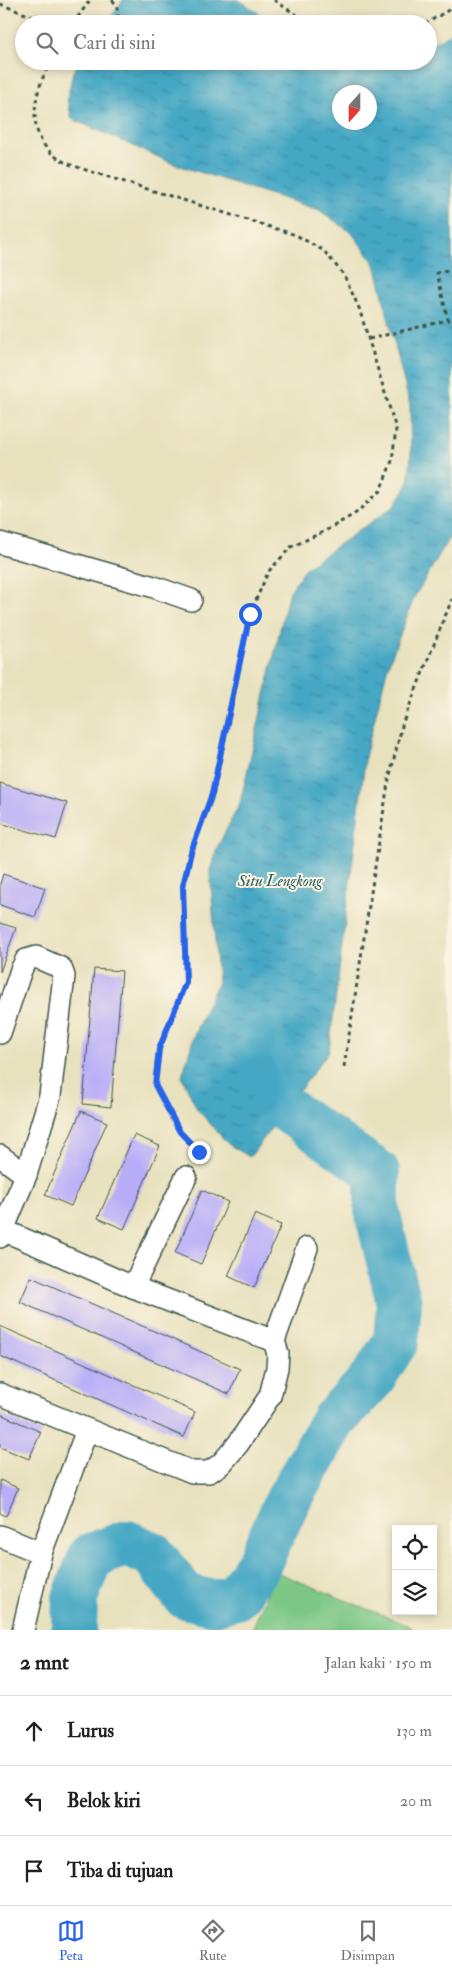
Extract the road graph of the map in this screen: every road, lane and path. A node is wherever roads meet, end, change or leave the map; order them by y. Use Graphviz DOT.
graph roads {
  1 [pos="90,0"];
  2 [pos="112,0"];
  3 [pos="274,0"];
  4 [pos="0,4"];
  5 [pos="452,8"];
  6 [pos="28,15"];
  7 [pos="79,15"];
  8 [pos="118,15"];
  9 [pos="296,15"];
  10 [pos="437,17"];
  11 [pos="47,70"];
  12 [pos="452,270"];
  13 [pos="369,339"];
  14 [pos="0,543"];
  15 [pos="452,599"];
  16 [pos="191,600"];
  17 [pos="0,1033"];
  18 [pos="344,1067"];
  19 [pos="199,1152"];
  20 [pos="0,1156"];
  21 [pos="26,1175"];
  22 [pos="186,1177"];
  23 [pos="2,1233"];
  24 [pos="308,1248"];
  25 [pos="133,1287"];
  26 [pos="274,1341"];
  27 [pos="0,1394"];
  28 [pos="87,1430"];
  29 [pos="0,1536"];
  30 [pos="41,1553"];
  31 [pos="23,1630"];
  1 -- 7 [label="path"];
  2 -- 8 [label="path"];
  3 -- 9 [label="path"];
  4 -- 6 [label="path"];
  5 -- 10 [label="path"];
  11 -- 13 [label="path"];
  12 -- 13 [label="path"];
  13 -- 19 [label="path"];
  14 -- 16 [label="street"];
  15 -- 18 [label="path"];
  17 -- 21 [label="street"];
  20 -- 21 [label="street"];
  21 -- 23 [label="street"];
  22 -- 25 [label="street"];
  23 -- 25 [label="street"];
  24 -- 26 [label="street"];
  25 -- 26 [label="street"];
  26 -- 28 [label="street"];
  27 -- 28 [label="street"];
  28 -- 30 [label="street"];
  29 -- 30 [label="street"];
  30 -- 31 [label="street"];
}
